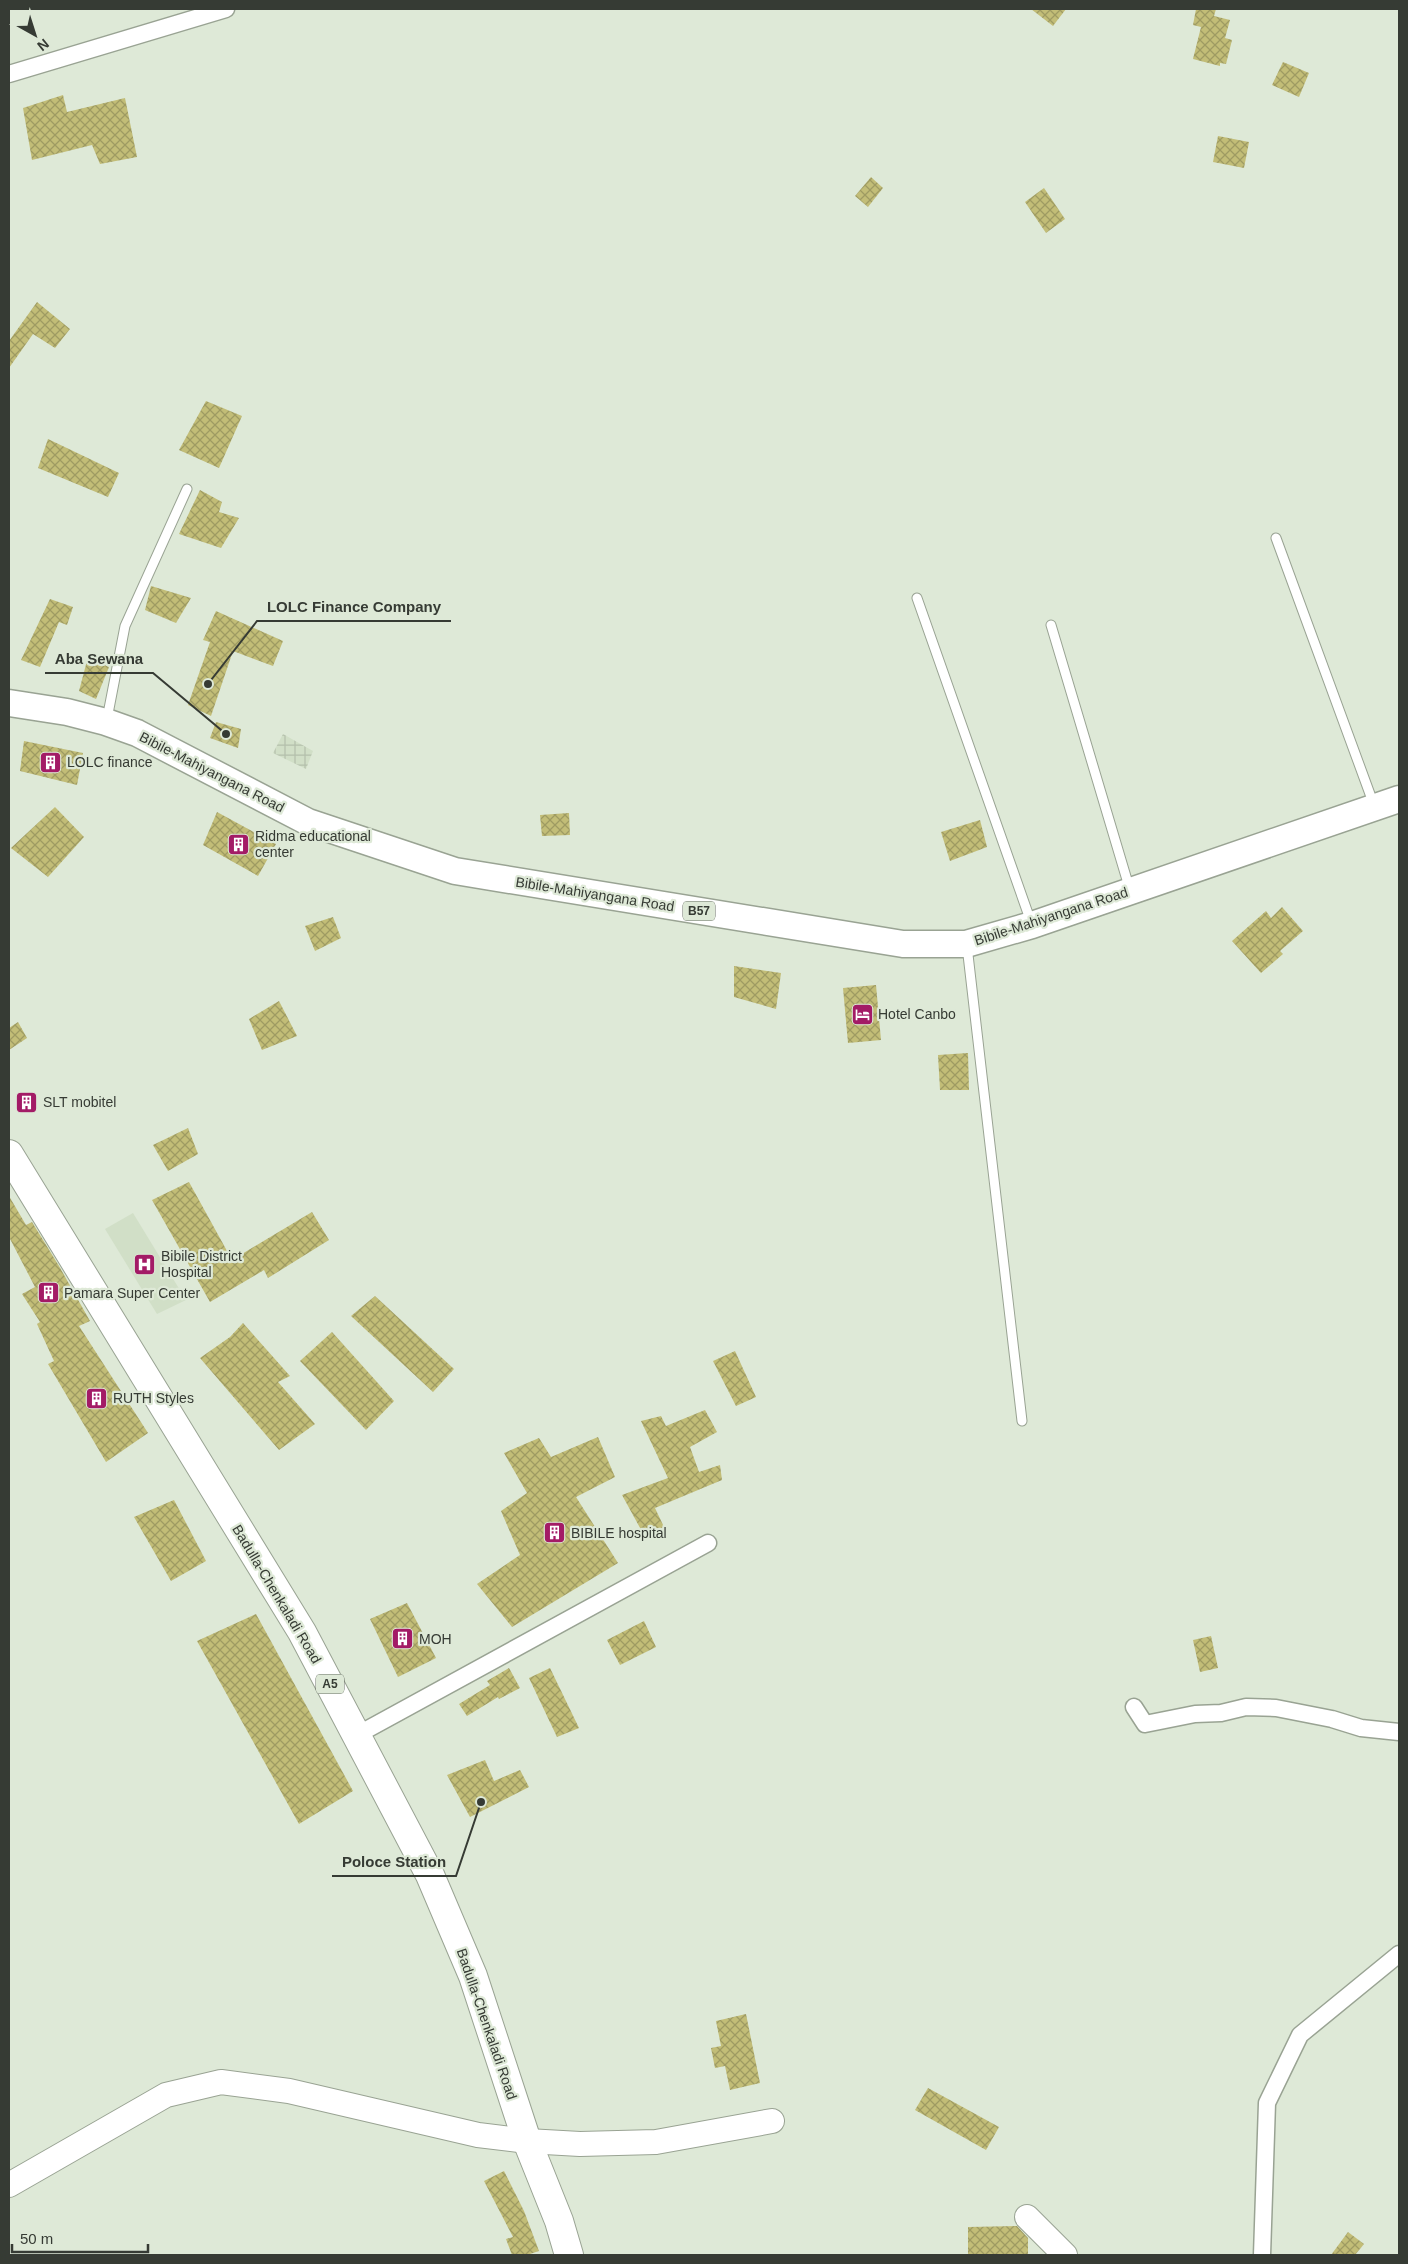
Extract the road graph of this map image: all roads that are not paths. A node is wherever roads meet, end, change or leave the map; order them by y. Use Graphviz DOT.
graph roads {
  1 [pos="226,9"];
  2 [pos="9,74"];
  3 [pos="188,490"];
  4 [pos="1276,538"];
  5 [pos="916,598"];
  6 [pos="1052,625"];
  7 [pos="9,703"];
  8 [pos="106,722"];
  9 [pos="1399,799"];
  10 [pos="1375,807"];
  11 [pos="1130,890"];
  12 [pos="1032,925"];
  13 [pos="966,944"];
  14 [pos="9,1154"];
  15 [pos="1022,1421"];
  16 [pos="708,1543"];
  17 [pos="1134,1707"];
  18 [pos="1399,1732"];
  19 [pos="357,1735"];
  20 [pos="1399,1954"];
  21 [pos="772,2121"];
  22 [pos="527,2141"];
  23 [pos="9,2185"];
  24 [pos="1027,2217"];
  25 [pos="569,2255"];
  26 [pos="1065,2255"];
  27 [pos="1262,2255"];
  1 -- 2 [label="street"];
  3 -- 8 [label="lane"];
  4 -- 10 [label="lane"];
  5 -- 12 [label="lane"];
  6 -- 11 [label="lane"];
  7 -- 8 [label="main road, Bibile-Mahiyangana Road / B57"];
  8 -- 13 [label="main road, Bibile-Mahiyangana Road / B57"];
  9 -- 10 [label="main road, Bibile-Mahiyangana Road / B57"];
  10 -- 11 [label="main road, Bibile-Mahiyangana Road / B57"];
  11 -- 12 [label="main road, Bibile-Mahiyangana Road / B57"];
  12 -- 13 [label="main road, Bibile-Mahiyangana Road / B57"];
  13 -- 15 [label="lane"];
  14 -- 19 [label="highway, Badulla-Chenkaladi Road / A5"];
  16 -- 19 [label="street"];
  17 -- 18 [label="street"];
  19 -- 22 [label="highway, Badulla-Chenkaladi Road / A5"];
  20 -- 27 [label="street"];
  21 -- 22 [label="street"];
  22 -- 23 [label="street"];
  22 -- 25 [label="highway, Badulla-Chenkaladi Road / A5"];
  24 -- 26 [label="street"];
}
